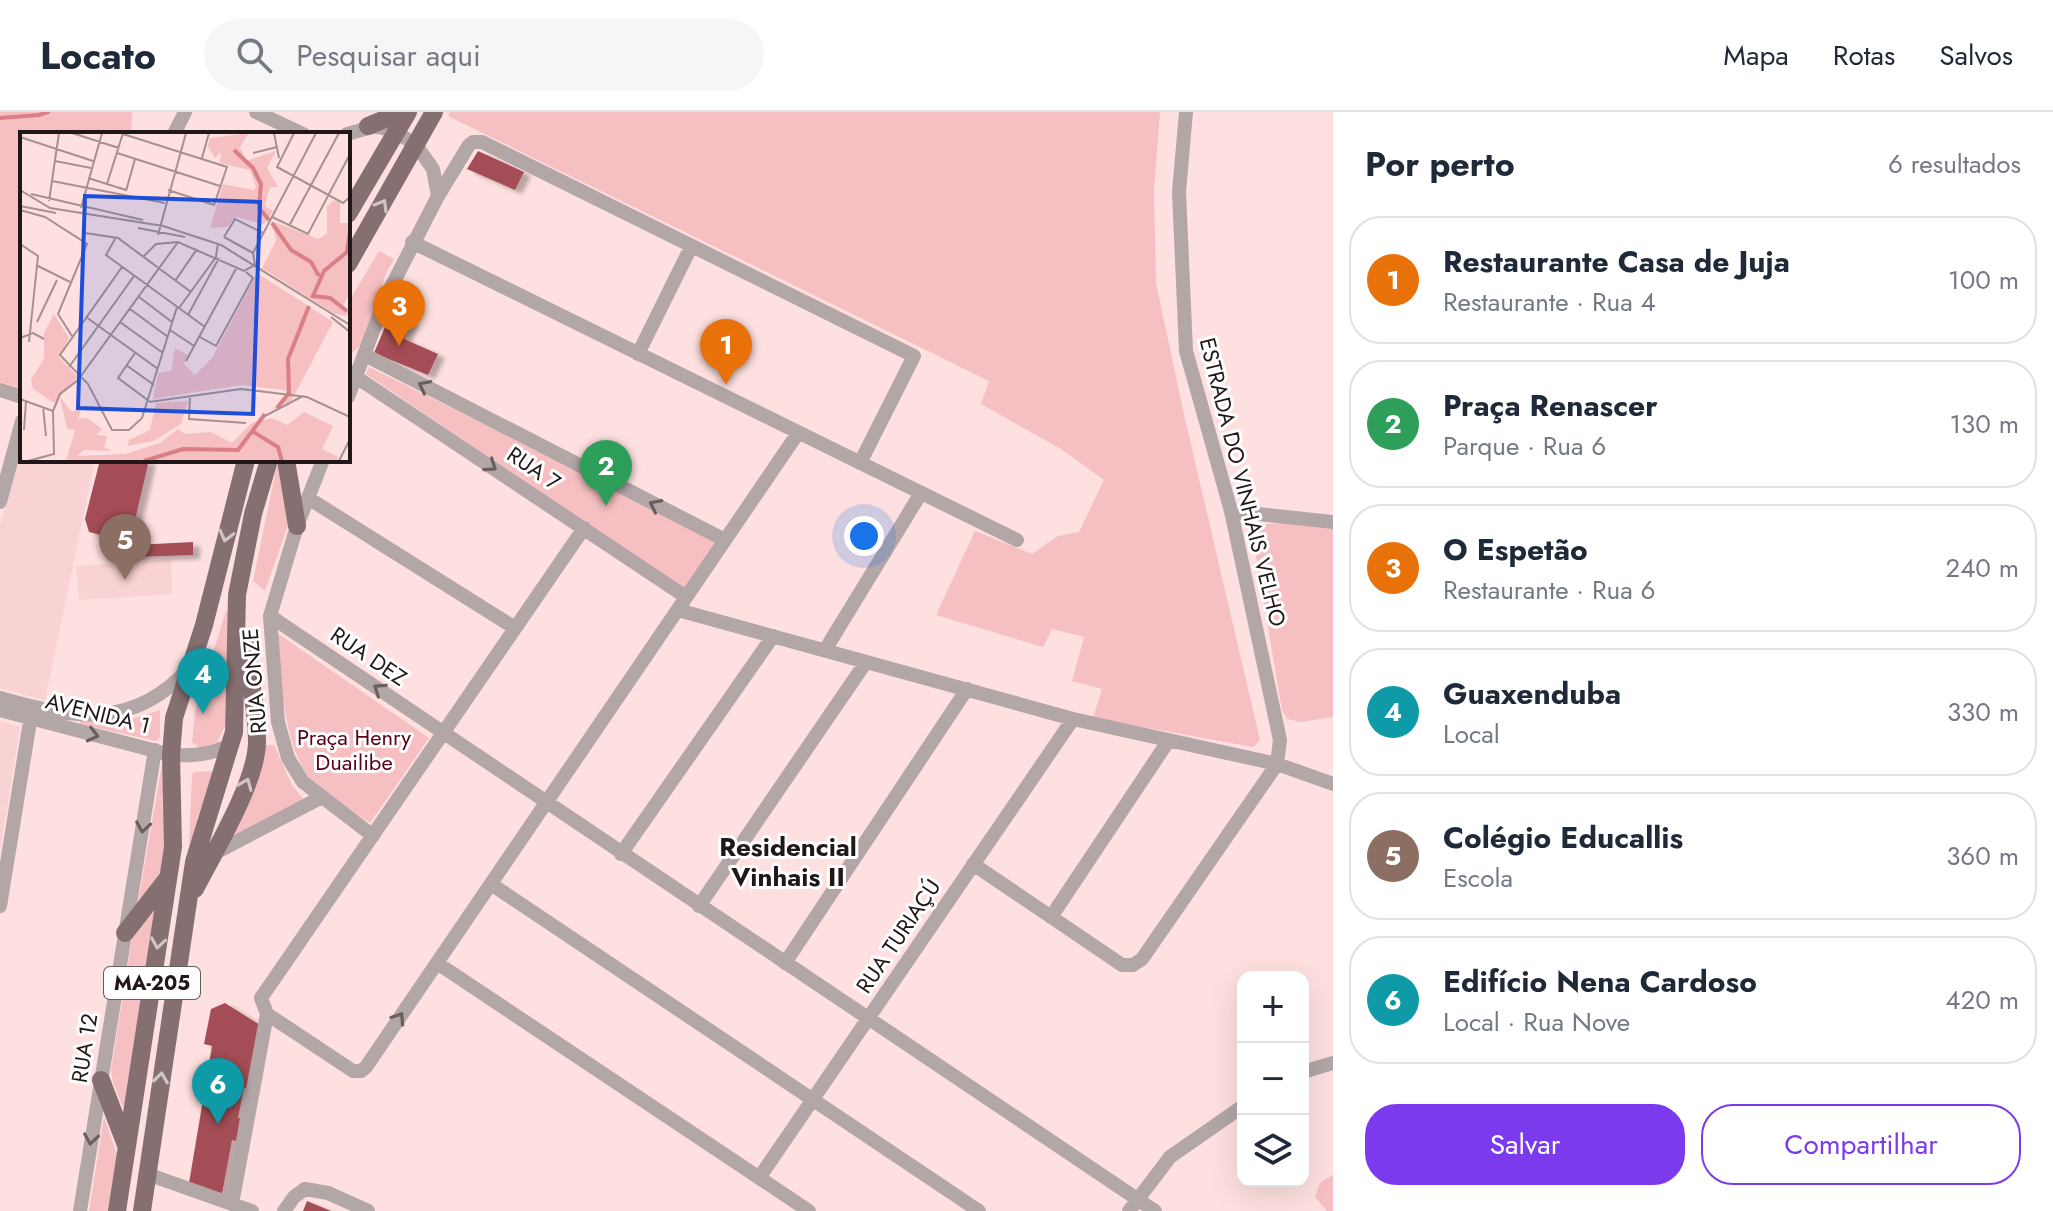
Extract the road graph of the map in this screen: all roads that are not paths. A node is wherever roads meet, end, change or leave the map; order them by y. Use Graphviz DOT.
graph roads {
  1 [pos="185,112"];
  2 [pos="256,112"];
  3 [pos="405,112"];
  4 [pos="434,112"];
  5 [pos="1186,112"];
  6 [pos="368,126"];
  7 [pos="175,132"];
  8 [pos="299,132"];
  9 [pos="396,132"];
  10 [pos="350,133"];
  11 [pos="416,145"];
  12 [pos="438,196"];
  13 [pos="351,199"];
  14 [pos="412,242"];
  15 [pos="691,247"];
  16 [pos="350,260"];
  17 [pos="638,354"];
  18 [pos="365,355"];
  19 [pos="351,372"];
  20 [pos="0,390"];
  21 [pos="20,396"];
  22 [pos="20,428"];
  23 [pos="798,433"];
  24 [pos="245,462"];
  25 [pos="268,462"];
  26 [pos="286,462"];
  27 [pos="322,462"];
  28 [pos="860,463"];
  29 [pos="921,493"];
  30 [pos="308,498"];
  31 [pos="0,502"];
  32 [pos="1231,511"];
  33 [pos="253,514"];
  34 [pos="1333,522"];
  35 [pos="297,526"];
  36 [pos="584,528"];
  37 [pos="725,540"];
  38 [pos="1017,540"];
  39 [pos="686,597"];
  40 [pos="678,610"];
  41 [pos="270,616"];
  42 [pos="515,628"];
  43 [pos="773,636"];
  44 [pos="825,650"];
  45 [pos="866,662"];
  46 [pos="192,665"];
  47 [pos="967,689"];
  48 [pos="0,698"];
  49 [pos="0,710"];
  50 [pos="31,713"];
  51 [pos="1073,719"];
  52 [pos="444,733"];
  53 [pos="1169,740"];
  54 [pos="231,744"];
  55 [pos="163,752"];
  56 [pos="1277,764"];
  57 [pos="1333,784"];
  58 [pos="320,798"];
  59 [pos="546,803"];
  60 [pos="373,836"];
  61 [pos="621,854"];
  62 [pos="213,855"];
  63 [pos="973,864"];
  64 [pos="169,877"];
  65 [pos="491,884"];
  66 [pos="0,906"];
  67 [pos="186,906"];
  68 [pos="699,906"];
  69 [pos="1051,917"];
  70 [pos="125,933"];
  71 [pos="437,963"];
  72 [pos="785,963"];
  73 [pos="267,1014"];
  74 [pos="867,1019"];
  75 [pos="1333,1063"];
  76 [pos="1309,1070"];
  77 [pos="101,1080"];
  78 [pos="812,1100"];
  79 [pos="1237,1110"];
  80 [pos="127,1146"];
  81 [pos="147,1174"];
  82 [pos="759,1178"];
  83 [pos="232,1204"];
  84 [pos="1133,1206"];
  85 [pos="80,1211"];
  86 [pos="117,1211"];
  87 [pos="142,1211"];
  88 [pos="252,1211"];
  89 [pos="284,1211"];
  90 [pos="368,1211"];
  91 [pos="809,1211"];
  92 [pos="979,1211"];
  93 [pos="1155,1211"];
  1 -- 7 [label="street"];
  2 -- 8 [label="street"];
  3 -- 6 [label="main road"];
  3 -- 9 [label="main road"];
  4 -- 11 [label="main road"];
  5 -- 32 [label="street, ESTRADA DO VINHAIS VELHO"];
  6 -- 9 [label="street"];
  6 -- 10 [label="street"];
  9 -- 11 [label="street"];
  9 -- 13 [label="main road"];
  11 -- 12 [label="street"];
  16 -- 11 [label="main road, one-way"];
  12 -- 14 [label="street"];
  12 -- 15 [label="street"];
  14 -- 17 [label="street"];
  14 -- 18 [label="street"];
  15 -- 17 [label="street"];
  15 -- 28 [label="street"];
  17 -- 23 [label="street"];
  18 -- 19 [label="street"];
  37 -- 18 [label="street, one-way"];
  19 -- 36 [label="street, RUA 7, one-way"];
  20 -- 21 [label="street"];
  22 -- 31 [label="street"];
  23 -- 28 [label="street"];
  23 -- 37 [label="street"];
  24 -- 46 [label="main road, MA-205, one-way"];
  25 -- 33 [label="main road, MA-205"];
  26 -- 35 [label="main road"];
  27 -- 30 [label="street, RUA ONZE"];
  28 -- 29 [label="street"];
  29 -- 38 [label="street"];
  29 -- 44 [label="street"];
  30 -- 35 [label="street, RUA ONZE"];
  30 -- 42 [label="street"];
  32 -- 34 [label="street"];
  32 -- 56 [label="street, ESTRADA DO VINHAIS VELHO"];
  33 -- 54 [label="main road, MA-205"];
  62 -- 33 [label="main road, one-way"];
  35 -- 41 [label="street, RUA ONZE"];
  36 -- 39 [label="street, RUA 7"];
  36 -- 42 [label="street"];
  37 -- 39 [label="street"];
  39 -- 40 [label="street"];
  40 -- 43 [label="street"];
  40 -- 59 [label="street"];
  52 -- 41 [label="street, RUA DEZ, one-way"];
  41 -- 58 [label="street, RUA ONZE"];
  42 -- 52 [label="street"];
  43 -- 44 [label="street"];
  43 -- 61 [label="street"];
  44 -- 45 [label="street"];
  45 -- 47 [label="street"];
  45 -- 68 [label="street"];
  46 -- 50 [label="street, AVENIDA 1"];
  46 -- 55 [label="main road, MA-205"];
  47 -- 51 [label="street"];
  47 -- 72 [label="street"];
  48 -- 50 [label="street, AVENIDA 1"];
  49 -- 50 [label="street, AVENIDA 1"];
  50 -- 55 [label="street, AVENIDA 1, one-way"];
  50 -- 66 [label="street"];
  51 -- 53 [label="street"];
  51 -- 63 [label="street, RUA TURIAÇÚ"];
  52 -- 59 [label="street, RUA DEZ"];
  52 -- 60 [label="street"];
  53 -- 56 [label="street"];
  53 -- 69 [label="street"];
  54 -- 55 [label="street, AVENIDA 1"];
  54 -- 67 [label="main road, MA-205"];
  55 -- 64 [label="main road, MA-205"];
  55 -- 70 [label="street, RUA 12, one-way"];
  56 -- 57 [label="street"];
  56 -- 69 [label="street"];
  58 -- 60 [label="street, RUA ONZE"];
  58 -- 62 [label="street"];
  59 -- 61 [label="street, RUA DEZ"];
  59 -- 65 [label="street"];
  60 -- 73 [label="street"];
  61 -- 68 [label="street, RUA DEZ"];
  62 -- 67 [label="main road"];
  63 -- 69 [label="street"];
  63 -- 74 [label="street, RUA TURIAÇÚ"];
  64 -- 70 [label="main road"];
  64 -- 80 [label="main road, MA-205, one-way"];
  65 -- 71 [label="street"];
  65 -- 78 [label="street"];
  81 -- 67 [label="main road, MA-205, one-way"];
  68 -- 72 [label="street, RUA DEZ"];
  70 -- 77 [label="street, RUA 12"];
  73 -- 71 [label="street, one-way"];
  71 -- 82 [label="street"];
  72 -- 74 [label="street, RUA DEZ"];
  73 -- 83 [label="street"];
  74 -- 78 [label="street, RUA TURIAÇÚ"];
  74 -- 84 [label="street, RUA DEZ"];
  75 -- 76 [label="street"];
  77 -- 80 [label="main road"];
  77 -- 85 [label="street, RUA 12, one-way"];
  78 -- 82 [label="street, RUA TURIAÇÚ"];
  78 -- 92 [label="street"];
  79 -- 84 [label="street"];
  80 -- 86 [label="main road, MA-205"];
  81 -- 83 [label="street"];
  81 -- 87 [label="main road, MA-205"];
  82 -- 91 [label="street"];
  83 -- 88 [label="street"];
  84 -- 93 [label="street, RUA DEZ"];
  89 -- 90 [label="street"];
}
